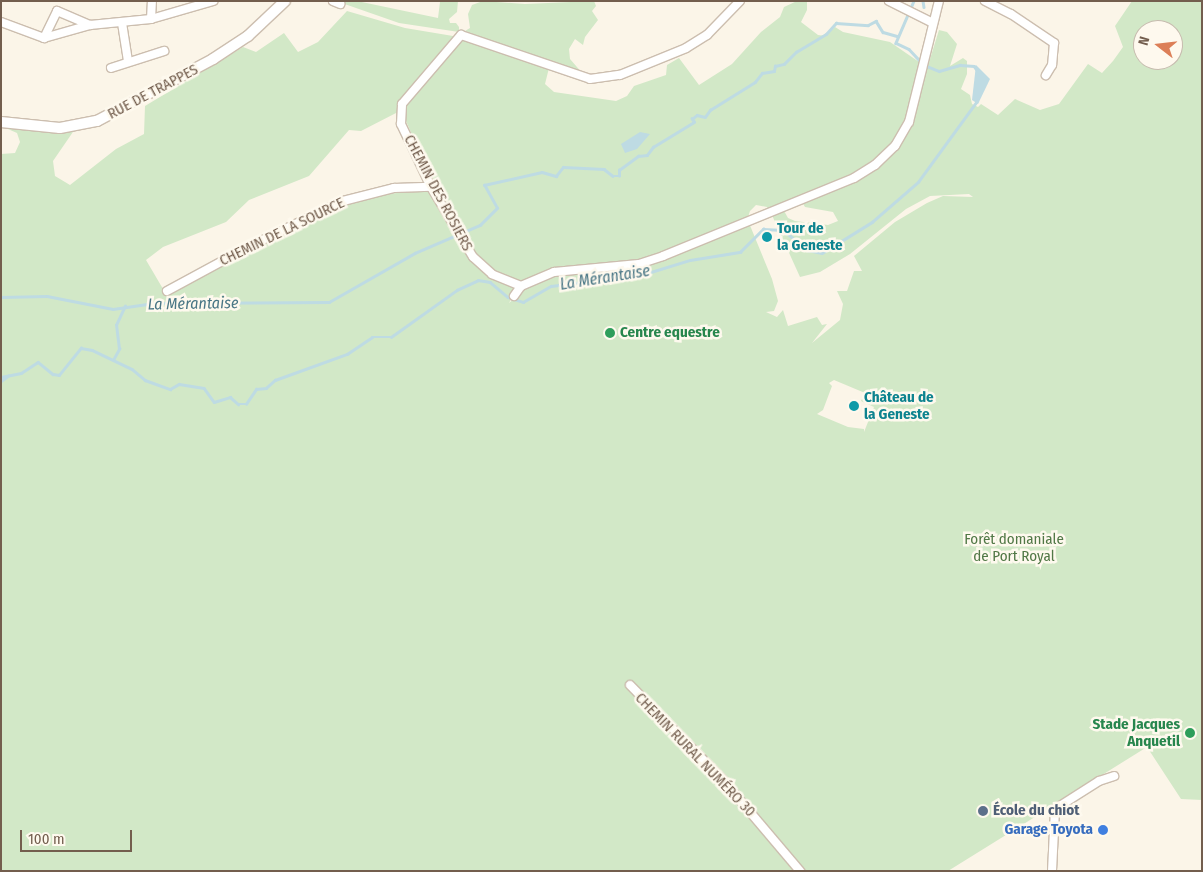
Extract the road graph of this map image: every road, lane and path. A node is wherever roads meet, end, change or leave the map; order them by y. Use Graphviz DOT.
graph roads {
  1 [pos="57,1"];
  2 [pos="152,1"];
  3 [pos="213,1"];
  4 [pos="740,1"];
  5 [pos="889,1"];
  6 [pos="939,1"];
  7 [pos="984,1"];
  8 [pos="279,4"];
  9 [pos="56,11"];
  10 [pos="151,19"];
  11 [pos="1,22"];
  12 [pos="122,23"];
  13 [pos="933,23"];
  14 [pos="90,25"];
  15 [pos="44,38"];
  16 [pos="164,51"];
  17 [pos="128,61"];
  18 [pos="111,68"];
  19 [pos="1046,75"];
  20 [pos="1,122"];
  21 [pos="431,187"];
  22 [pos="521,286"];
  23 [pos="167,292"];
  24 [pos="514,296"];
  25 [pos="630,685"];
  26 [pos="1114,776"];
  27 [pos="800,871"];
  28 [pos="1052,871"];
  1 -- 9 [label="street"];
  2 -- 10 [label="street"];
  3 -- 10 [label="street"];
  4 -- 21 [label="street, CHEMIN DES ROSIERS"];
  5 -- 13 [label="street"];
  6 -- 13 [label="street"];
  7 -- 19 [label="street"];
  8 -- 20 [label="street, RUE DE TRAPPES"];
  9 -- 14 [label="street"];
  9 -- 15 [label="street"];
  10 -- 12 [label="street"];
  11 -- 15 [label="street"];
  12 -- 14 [label="street"];
  12 -- 17 [label="street"];
  13 -- 22 [label="street"];
  14 -- 15 [label="street"];
  16 -- 17 [label="street"];
  17 -- 18 [label="street"];
  21 -- 22 [label="street, CHEMIN DES ROSIERS"];
  21 -- 23 [label="street, CHEMIN DE LA SOURCE"];
  22 -- 24 [label="street"];
  25 -- 27 [label="street, CHEMIN RURAL NUMÉRO 30"];
  26 -- 28 [label="street"];
}
